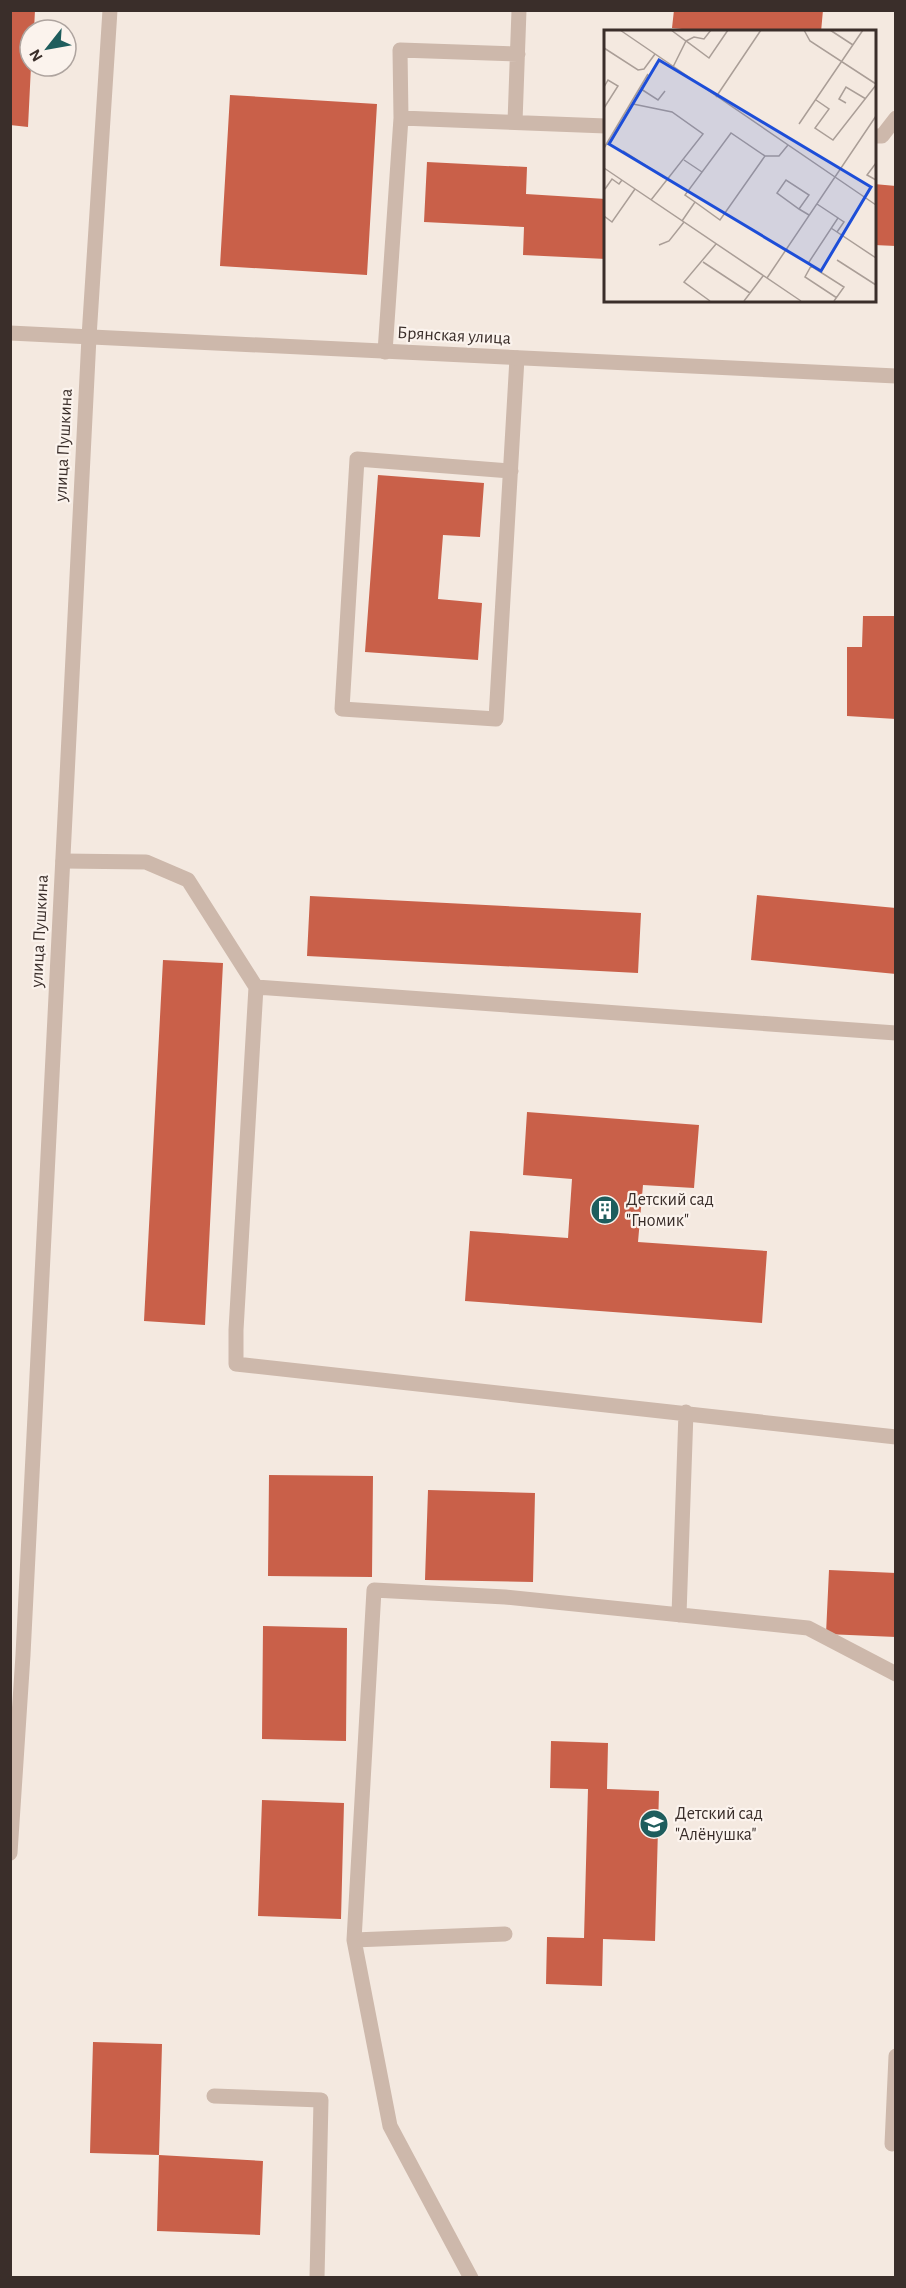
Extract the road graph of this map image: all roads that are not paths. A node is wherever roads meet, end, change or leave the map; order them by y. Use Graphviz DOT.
graph roads {
  1 [pos="110,10"];
  2 [pos="519,10"];
  3 [pos="518,54"];
  4 [pos="401,118"];
  5 [pos="896,118"];
  6 [pos="515,122"];
  7 [pos="604,126"];
  8 [pos="876,136"];
  9 [pos="10,333"];
  10 [pos="89,337"];
  11 [pos="385,352"];
  12 [pos="517,358"];
  13 [pos="896,376"];
  14 [pos="511,471"];
  15 [pos="63,861"];
  16 [pos="256,987"];
  17 [pos="896,1033"];
  18 [pos="686,1412"];
  19 [pos="896,1437"];
  20 [pos="679,1615"];
  21 [pos="17,1655"];
  22 [pos="896,1674"];
  23 [pos="10,1853"];
  24 [pos="505,1934"];
  25 [pos="354,1940"];
  26 [pos="896,2055"];
  27 [pos="214,2096"];
  28 [pos="892,2144"];
  29 [pos="317,2277"];
  30 [pos="471,2277"];
  1 -- 10 [label="street, улица Пушкина"];
  2 -- 3 [label="street"];
  3 -- 4 [label="street"];
  3 -- 6 [label="street"];
  4 -- 6 [label="street"];
  4 -- 11 [label="street"];
  5 -- 8 [label="street"];
  6 -- 7 [label="street"];
  9 -- 10 [label="street, Брянская улица"];
  10 -- 11 [label="street, Брянская улица"];
  10 -- 15 [label="street, улица Пушкина"];
  11 -- 12 [label="street, Брянская улица"];
  12 -- 13 [label="street, Брянская улица"];
  12 -- 14 [label="street"];
  14 -- 14 [label="street"];
  15 -- 16 [label="street"];
  15 -- 21 [label="street, улица Пушкина"];
  16 -- 17 [label="street"];
  16 -- 18 [label="street"];
  18 -- 19 [label="street"];
  18 -- 20 [label="street"];
  20 -- 22 [label="street"];
  20 -- 25 [label="street"];
  21 -- 23 [label="street, улица Пушкина"];
  24 -- 25 [label="street"];
  25 -- 30 [label="street"];
  26 -- 28 [label="street"];
  27 -- 29 [label="street"];
}
